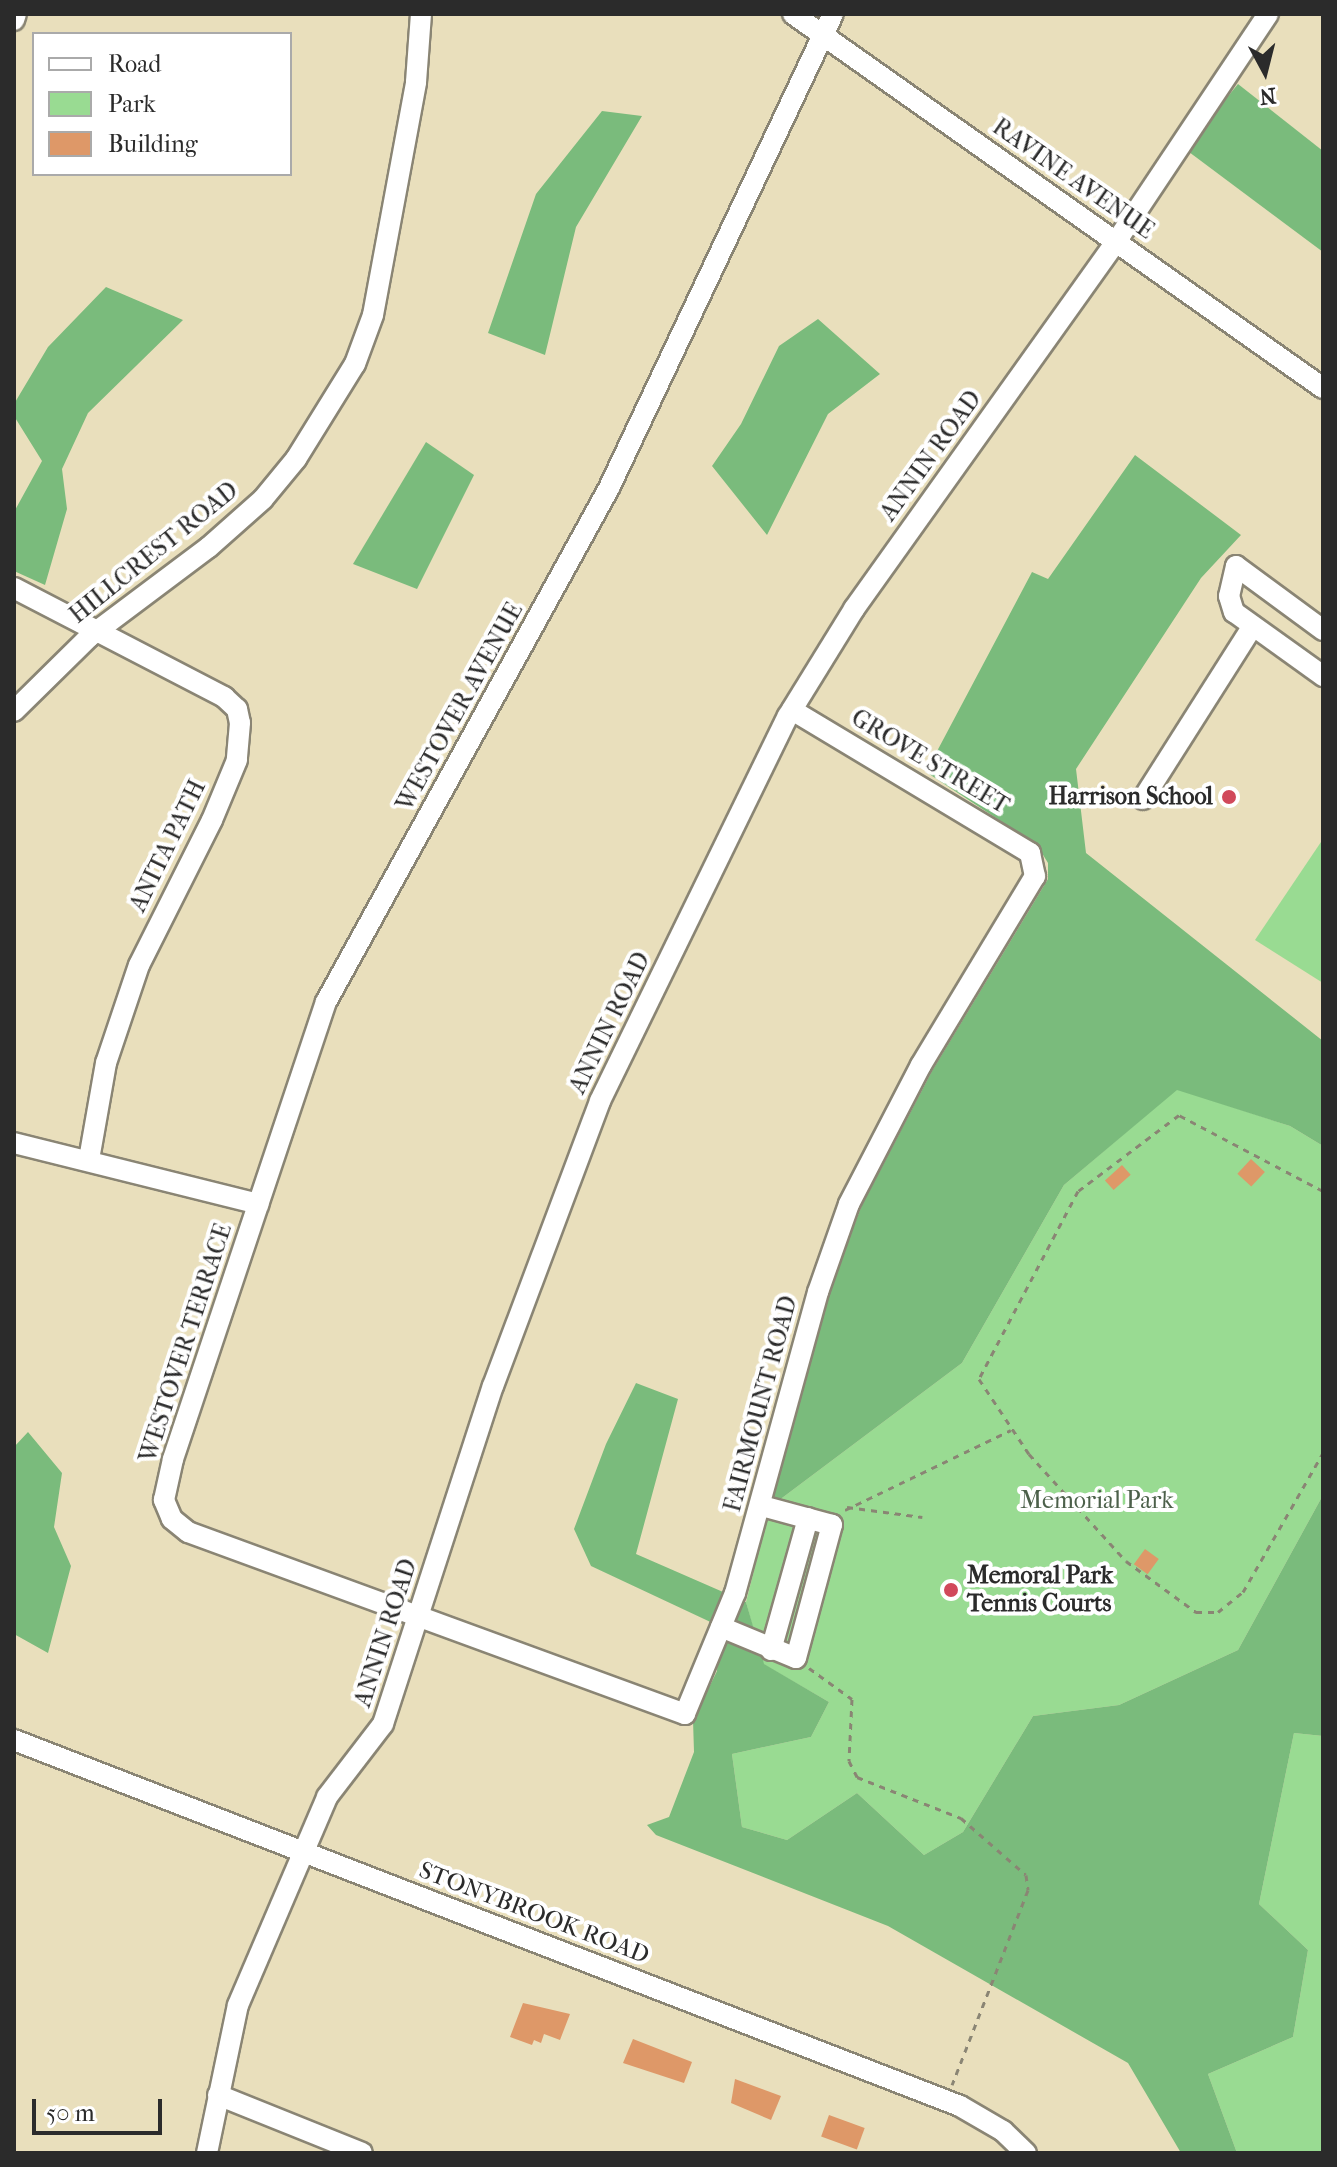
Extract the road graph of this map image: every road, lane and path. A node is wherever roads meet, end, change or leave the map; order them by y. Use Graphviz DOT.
graph roads {
  1 [pos="16,14"];
  2 [pos="421,14"];
  3 [pos="793,14"];
  4 [pos="833,14"];
  5 [pos="1268,14"];
  6 [pos="14,20"];
  7 [pos="823,34"];
  8 [pos="1116,242"];
  9 [pos="1323,388"];
  10 [pos="14,588"];
  11 [pos="1252,627"];
  12 [pos="1323,630"];
  13 [pos="97,631"];
  14 [pos="1323,676"];
  15 [pos="792,710"];
  16 [pos="14,711"];
  17 [pos="1143,799"];
  18 [pos="1034,865"];
  19 [pos="14,1143"];
  20 [pos="89,1159"];
  21 [pos="1323,1191"];
  22 [pos="258,1204"];
  23 [pos="1011,1430"];
  24 [pos="1323,1453"];
  25 [pos="762,1506"];
  26 [pos="847,1507"];
  27 [pos="922,1517"];
  28 [pos="808,1518"];
  29 [pos="832,1525"];
  30 [pos="418,1619"];
  31 [pos="721,1627"];
  32 [pos="771,1650"];
  33 [pos="796,1658"];
  34 [pos="14,1740"];
  35 [pos="303,1852"];
  36 [pos="218,2095"];
  37 [pos="946,2101"];
  38 [pos="207,2153"];
  39 [pos="362,2153"];
  40 [pos="1026,2153"];
  1 -- 6 [label="street"];
  2 -- 13 [label="street, HILLCREST ROAD"];
  3 -- 7 [label="street, RAVINE AVENUE"];
  4 -- 7 [label="street, WESTOVER AVENUE"];
  5 -- 8 [label="street, ANNIN ROAD"];
  7 -- 8 [label="street, RAVINE AVENUE"];
  7 -- 22 [label="street, WESTOVER AVENUE"];
  8 -- 9 [label="street, RAVINE AVENUE"];
  8 -- 15 [label="street, ANNIN ROAD"];
  10 -- 13 [label="street, ANITA PATH"];
  11 -- 12 [label="street"];
  11 -- 14 [label="street"];
  11 -- 17 [label="street"];
  13 -- 16 [label="street, HILLCREST ROAD"];
  13 -- 20 [label="street, ANITA PATH"];
  15 -- 18 [label="street, GROVE STREET"];
  15 -- 30 [label="street, ANNIN ROAD"];
  18 -- 25 [label="street, FAIRMOUNT ROAD"];
  19 -- 20 [label="street"];
  20 -- 22 [label="street"];
  21 -- 23 [label="path"];
  22 -- 30 [label="street, WESTOVER TERRACE"];
  23 -- 24 [label="path"];
  23 -- 26 [label="path"];
  25 -- 28 [label="street"];
  25 -- 31 [label="street, FAIRMOUNT ROAD"];
  26 -- 27 [label="path"];
  26 -- 29 [label="path"];
  28 -- 29 [label="street"];
  28 -- 32 [label="street"];
  29 -- 33 [label="street"];
  30 -- 31 [label="street, FAIRMOUNT ROAD"];
  30 -- 35 [label="street, ANNIN ROAD"];
  31 -- 32 [label="street"];
  32 -- 33 [label="street"];
  33 -- 37 [label="path"];
  34 -- 35 [label="street, STONYBROOK ROAD"];
  35 -- 36 [label="street, ANNIN ROAD"];
  35 -- 37 [label="street, STONYBROOK ROAD"];
  36 -- 38 [label="street, ANNIN ROAD"];
  36 -- 39 [label="street"];
  37 -- 40 [label="street, STONYBROOK ROAD"];
}
